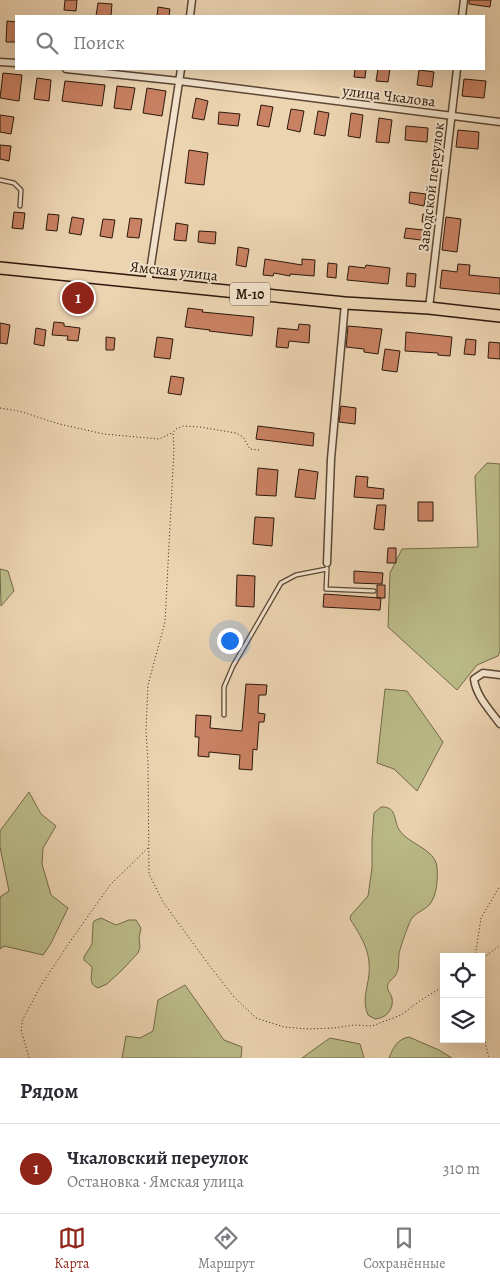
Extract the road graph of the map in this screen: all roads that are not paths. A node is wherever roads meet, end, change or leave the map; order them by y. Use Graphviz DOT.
graph roads {
  1 [pos="192,0"];
  2 [pos="464,0"];
  3 [pos="190,15"];
  4 [pos="462,15"];
  5 [pos="0,62"];
  6 [pos="15,63"];
  7 [pos="75,70"];
  8 [pos="181,70"];
  9 [pos="457,70"];
  10 [pos="179,81"];
  11 [pos="452,116"];
  12 [pos="500,122"];
  13 [pos="0,180"];
  14 [pos="20,206"];
  15 [pos="0,268"];
  16 [pos="148,284"];
  17 [pos="345,303"];
  18 [pos="429,308"];
  19 [pos="500,316"];
  20 [pos="327,566"];
  21 [pos="374,591"];
  22 [pos="500,674"];
  23 [pos="224,715"];
  24 [pos="500,724"];
  1 -- 3 [label="street"];
  2 -- 4 [label="street"];
  5 -- 6 [label="street"];
  7 -- 10 [label="street, улица Чкалова"];
  8 -- 10 [label="street"];
  9 -- 11 [label="street, Заводской переулок"];
  10 -- 11 [label="street, улица Чкалова"];
  10 -- 16 [label="street"];
  11 -- 12 [label="street, улица Чкалова"];
  11 -- 18 [label="street, Заводской переулок"];
  13 -- 14 [label="lane"];
  15 -- 16 [label="highway, Ямская улица / М-10"];
  16 -- 17 [label="highway, Ямская улица / М-10"];
  17 -- 18 [label="highway, Ямская улица / М-10"];
  17 -- 20 [label="street"];
  18 -- 19 [label="highway, Ямская улица / М-10"];
  20 -- 21 [label="lane"];
  20 -- 23 [label="lane"];
  22 -- 24 [label="street"];
}
